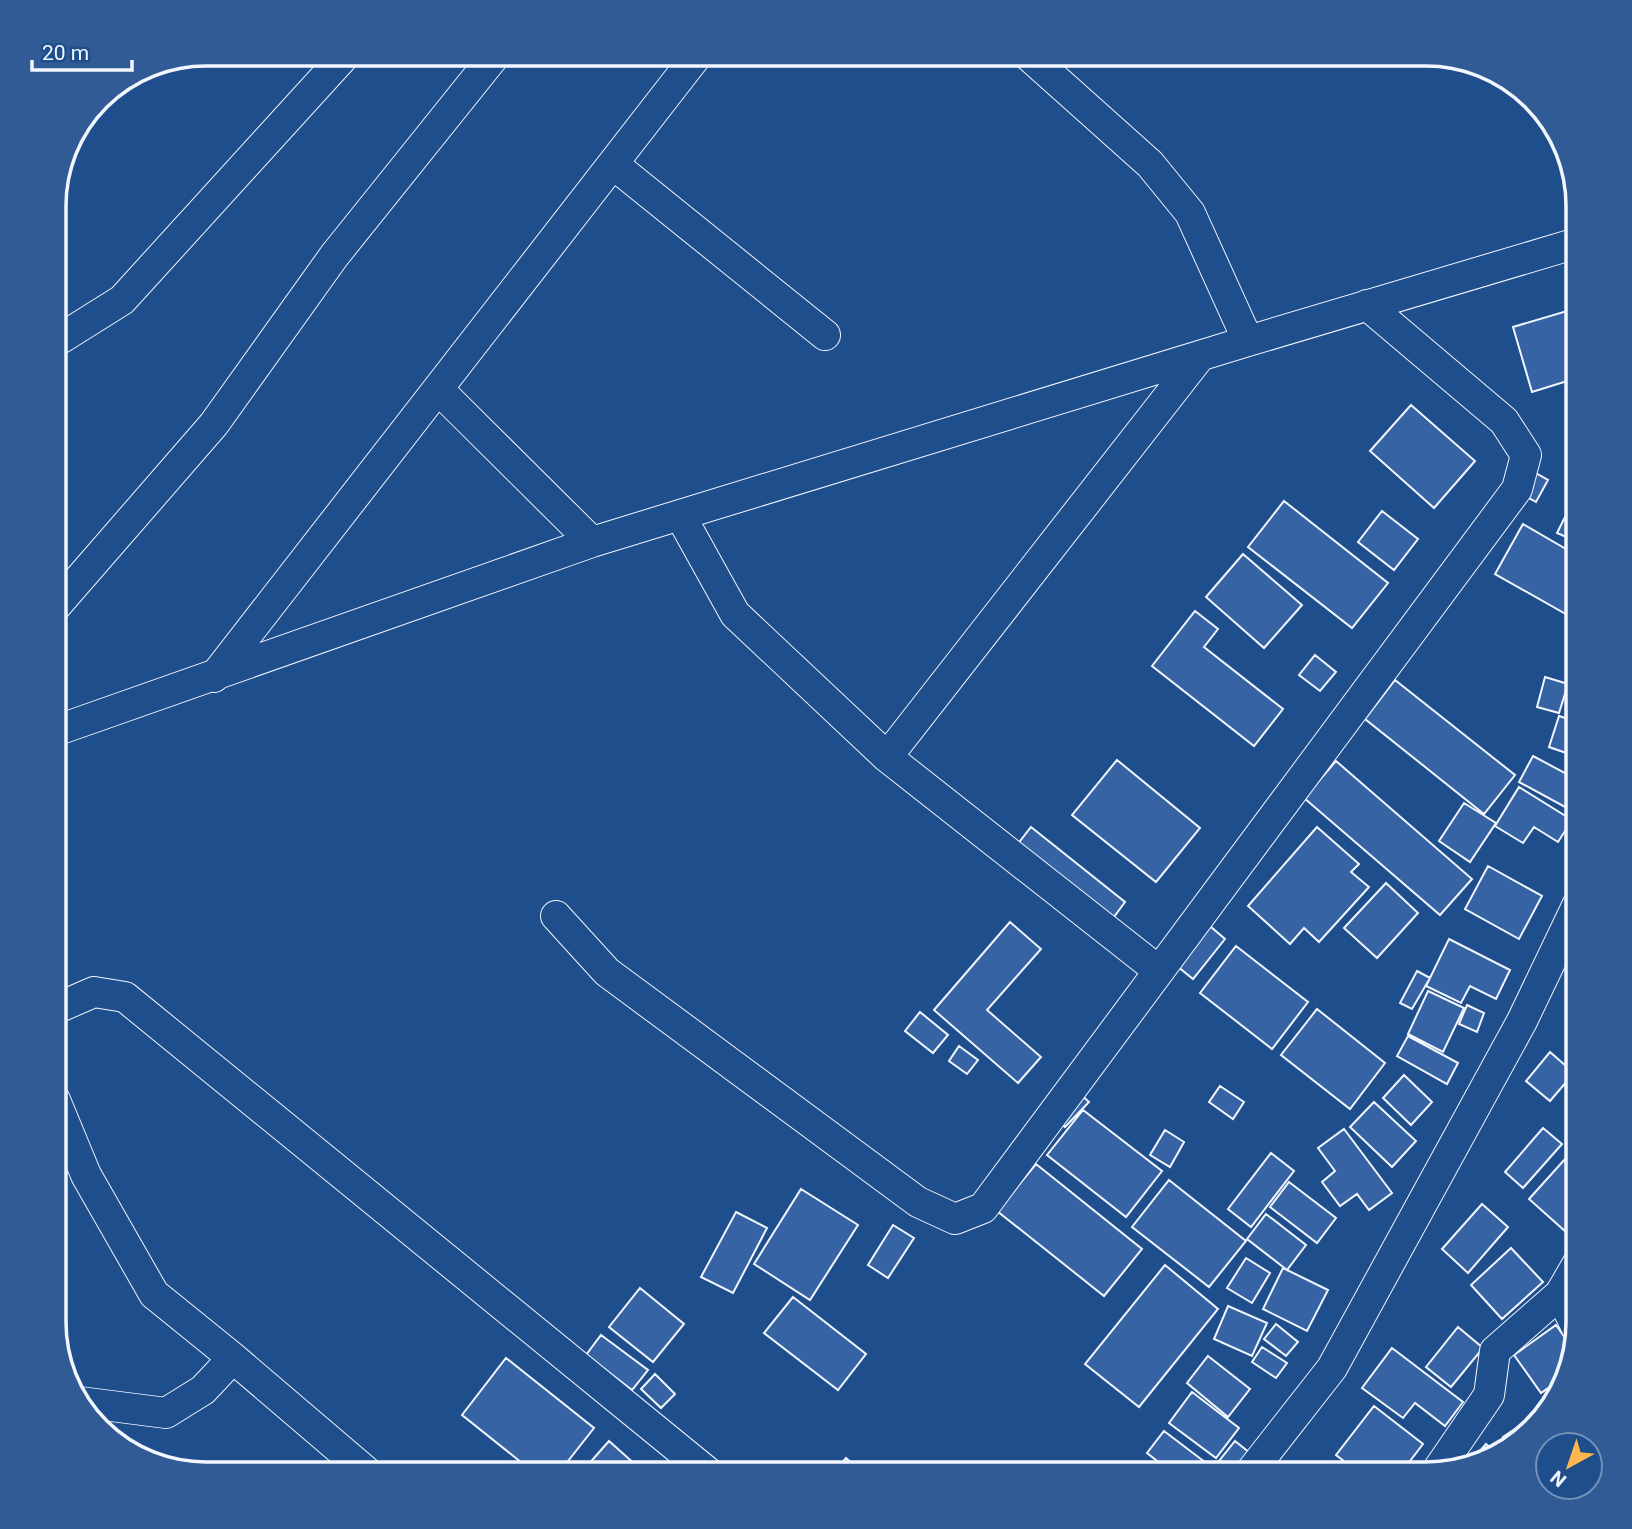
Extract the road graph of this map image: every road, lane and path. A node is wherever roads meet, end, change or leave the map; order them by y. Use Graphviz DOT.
graph roads {
  1 [pos="1041,66"];
  2 [pos="334,67"];
  3 [pos="486,67"];
  4 [pos="688,67"];
  5 [pos="613,164"];
  6 [pos="1565,247"];
  7 [pos="1367,305"];
  8 [pos="67,334"];
  9 [pos="825,335"];
  10 [pos="1248,341"];
  11 [pos="1200,356"];
  12 [pos="438,389"];
  13 [pos="680,515"];
  14 [pos="592,542"];
  15 [pos="67,593"];
  16 [pos="214,677"];
  17 [pos="67,727"];
  18 [pos="887,757"];
  19 [pos="556,916"];
  20 [pos="1566,930"];
  21 [pos="1159,971"];
  22 [pos="67,1004"];
  23 [pos="67,1129"];
  24 [pos="1566,1284"];
  25 [pos="1560,1294"];
  26 [pos="1566,1306"];
  27 [pos="233,1358"];
  28 [pos="92,1404"];
  29 [pos="1444,1461"];
  30 [pos="355,1462"];
  31 [pos="695,1462"];
  32 [pos="1259,1462"];
  1 -- 10 [label="street"];
  2 -- 8 [label="street"];
  3 -- 15 [label="street"];
  4 -- 5 [label="street"];
  5 -- 9 [label="street"];
  5 -- 12 [label="street"];
  6 -- 7 [label="street"];
  7 -- 10 [label="street"];
  7 -- 21 [label="street"];
  10 -- 11 [label="street"];
  11 -- 13 [label="street"];
  11 -- 18 [label="street"];
  12 -- 14 [label="street"];
  12 -- 16 [label="street"];
  13 -- 14 [label="street"];
  13 -- 18 [label="street"];
  14 -- 16 [label="street"];
  16 -- 17 [label="street"];
  18 -- 21 [label="street"];
  19 -- 21 [label="street"];
  20 -- 32 [label="street"];
  22 -- 31 [label="street"];
  23 -- 27 [label="street"];
  24 -- 25 [label="street"];
  25 -- 26 [label="street"];
  25 -- 29 [label="street"];
  27 -- 28 [label="street"];
  27 -- 30 [label="street"];
}
